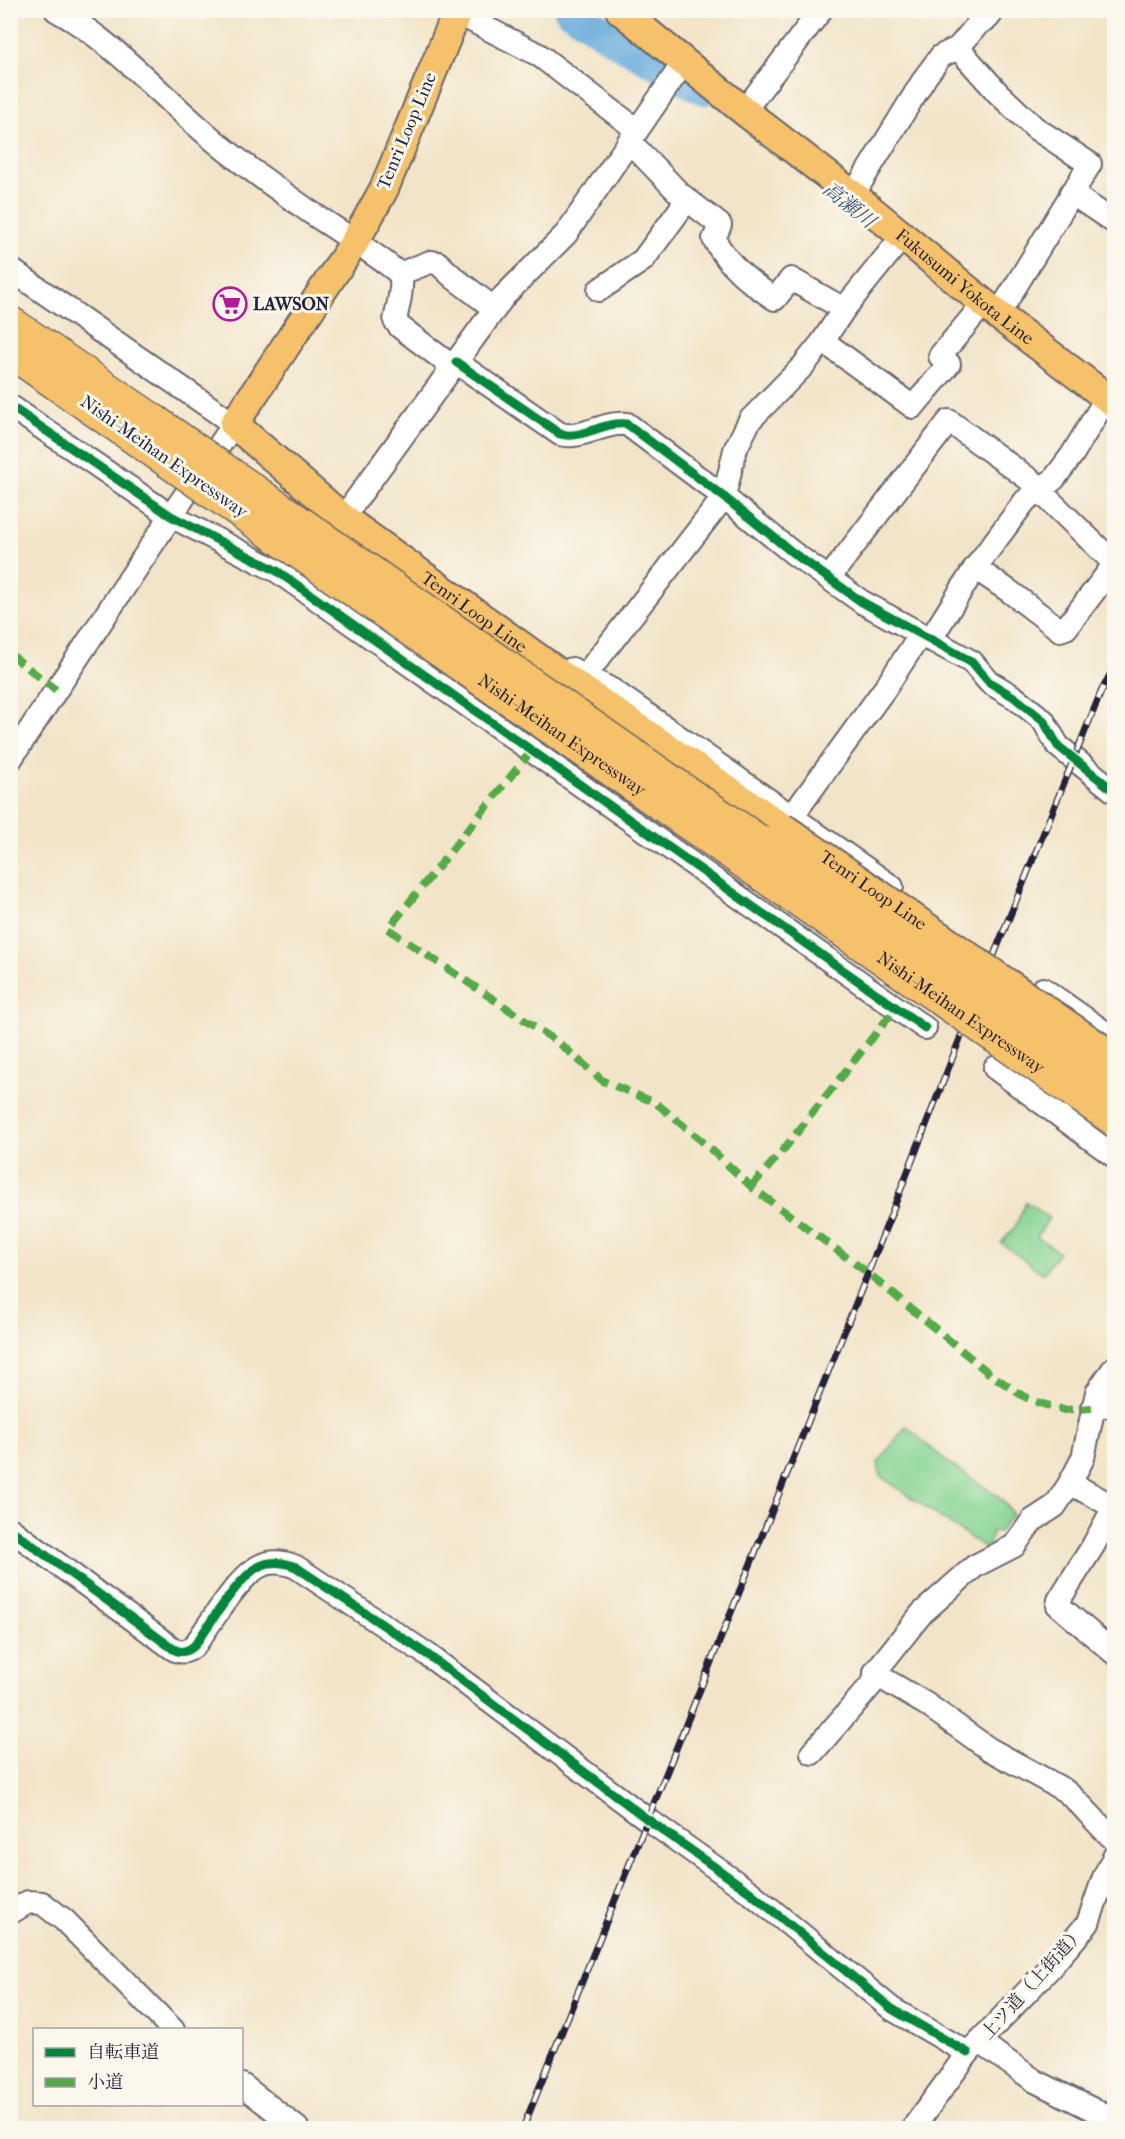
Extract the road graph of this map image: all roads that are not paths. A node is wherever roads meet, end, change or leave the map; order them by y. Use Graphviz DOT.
graph roads {
  1 [pos="56,10"];
  2 [pos="620,10"];
  3 [pos="821,10"];
  4 [pos="457,12"];
  5 [pos="978,15"];
  6 [pos="958,48"];
  7 [pos="684,62"];
  8 [pos="744,111"];
  9 [pos="633,136"];
  10 [pos="1071,194"];
  11 [pos="853,195"];
  12 [pos="687,200"];
  13 [pos="1114,222"];
  14 [pos="903,236"];
  15 [pos="354,243"];
  16 [pos="10,269"];
  17 [pos="399,274"];
  18 [pos="599,290"];
  19 [pos="495,309"];
  20 [pos="844,309"];
  21 [pos="991,309"];
  22 [pos="10,323"];
  23 [pos="823,341"];
  24 [pos="10,351"];
  25 [pos="455,365"];
  26 [pos="1106,404"];
  27 [pos="10,406"];
  28 [pos="234,423"];
  29 [pos="148,432"];
  30 [pos="1040,489"];
  31 [pos="724,497"];
  32 [pos="171,516"];
  33 [pos="343,518"];
  34 [pos="1114,564"];
  35 [pos="975,568"];
  36 [pos="829,578"];
  37 [pos="925,637"];
  38 [pos="581,681"];
  39 [pos="10,760"];
  40 [pos="1114,791"];
  41 [pos="787,821"];
  42 [pos="955,932"];
  43 [pos="1043,989"];
  44 [pos="925,1028"];
  45 [pos="1114,1039"];
  46 [pos="1114,1058"];
  47 [pos="995,1068"];
  48 [pos="1114,1085"];
  49 [pos="1114,1119"];
  50 [pos="1114,1156"];
  51 [pos="1114,1368"];
  52 [pos="1114,1404"];
  53 [pos="1092,1408"];
  54 [pos="1070,1483"];
  55 [pos="10,1529"];
  56 [pos="1114,1653"];
  57 [pos="879,1676"];
  58 [pos="812,1753"];
  59 [pos="1114,1839"];
  60 [pos="1114,1857"];
  61 [pos="10,1913"];
  62 [pos="171,2028"];
  63 [pos="974,2047"];
  64 [pos="243,2086"];
  65 [pos="1114,2118"];
  66 [pos="297,2128"];
  67 [pos="913,2128"];
  1 -- 15 [label="street"];
  2 -- 7 [label="main road, Fukusumi Yokota Line"];
  3 -- 8 [label="street"];
  4 -- 9 [label="street"];
  4 -- 15 [label="main road, Tenri Loop Line"];
  5 -- 6 [label="street"];
  6 -- 10 [label="street"];
  6 -- 11 [label="street"];
  7 -- 8 [label="main road, Fukusumi Yokota Line"];
  7 -- 9 [label="street"];
  8 -- 11 [label="main road, Fukusumi Yokota Line"];
  9 -- 12 [label="street"];
  9 -- 19 [label="street"];
  10 -- 13 [label="street"];
  10 -- 21 [label="street"];
  11 -- 14 [label="main road, Fukusumi Yokota Line"];
  12 -- 18 [label="street"];
  12 -- 20 [label="street"];
  14 -- 20 [label="street"];
  14 -- 21 [label="main road, Fukusumi Yokota Line"];
  15 -- 17 [label="street"];
  15 -- 28 [label="main road, Tenri Loop Line"];
  16 -- 28 [label="street"];
  17 -- 19 [label="street"];
  17 -- 25 [label="street"];
  19 -- 25 [label="street"];
  20 -- 23 [label="street"];
  21 -- 23 [label="street"];
  21 -- 26 [label="main road, Fukusumi Yokota Line"];
  22 -- 29 [label="highway, Nishi-Meihan Expressway"];
  23 -- 31 [label="street"];
  24 -- 29 [label="highway, Nishi-Meihan Expressway"];
  25 -- 31 [label="street"];
  25 -- 33 [label="street"];
  26 -- 30 [label="street"];
  27 -- 32 [label="street"];
  28 -- 32 [label="street"];
  28 -- 33 [label="main road, Tenri Loop Line"];
  29 -- 48 [label="highway, Nishi-Meihan Expressway, bridge"];
  29 -- 49 [label="highway, Nishi-Meihan Expressway, bridge"];
  30 -- 34 [label="street"];
  30 -- 35 [label="street"];
  30 -- 36 [label="street"];
  31 -- 36 [label="street"];
  31 -- 38 [label="street"];
  32 -- 39 [label="street"];
  32 -- 44 [label="street"];
  33 -- 38 [label="main road, Tenri Loop Line"];
  34 -- 35 [label="street"];
  35 -- 37 [label="street"];
  36 -- 37 [label="street"];
  37 -- 40 [label="street"];
  37 -- 41 [label="street"];
  38 -- 41 [label="main road, Tenri Loop Line"];
  41 -- 42 [label="street"];
  41 -- 46 [label="main road, Tenri Loop Line, bridge"];
  43 -- 45 [label="street"];
  47 -- 50 [label="street"];
  51 -- 53 [label="street"];
  52 -- 53 [label="street"];
  53 -- 54 [label="street"];
  54 -- 56 [label="street"];
  54 -- 57 [label="street"];
  55 -- 63 [label="street"];
  57 -- 58 [label="street"];
  57 -- 59 [label="street"];
  60 -- 63 [label="street, 上ツ道（上街道）"];
  61 -- 62 [label="street"];
  63 -- 65 [label="street"];
  63 -- 67 [label="street, 上ツ道（上街道）"];
  64 -- 66 [label="street"];
}
